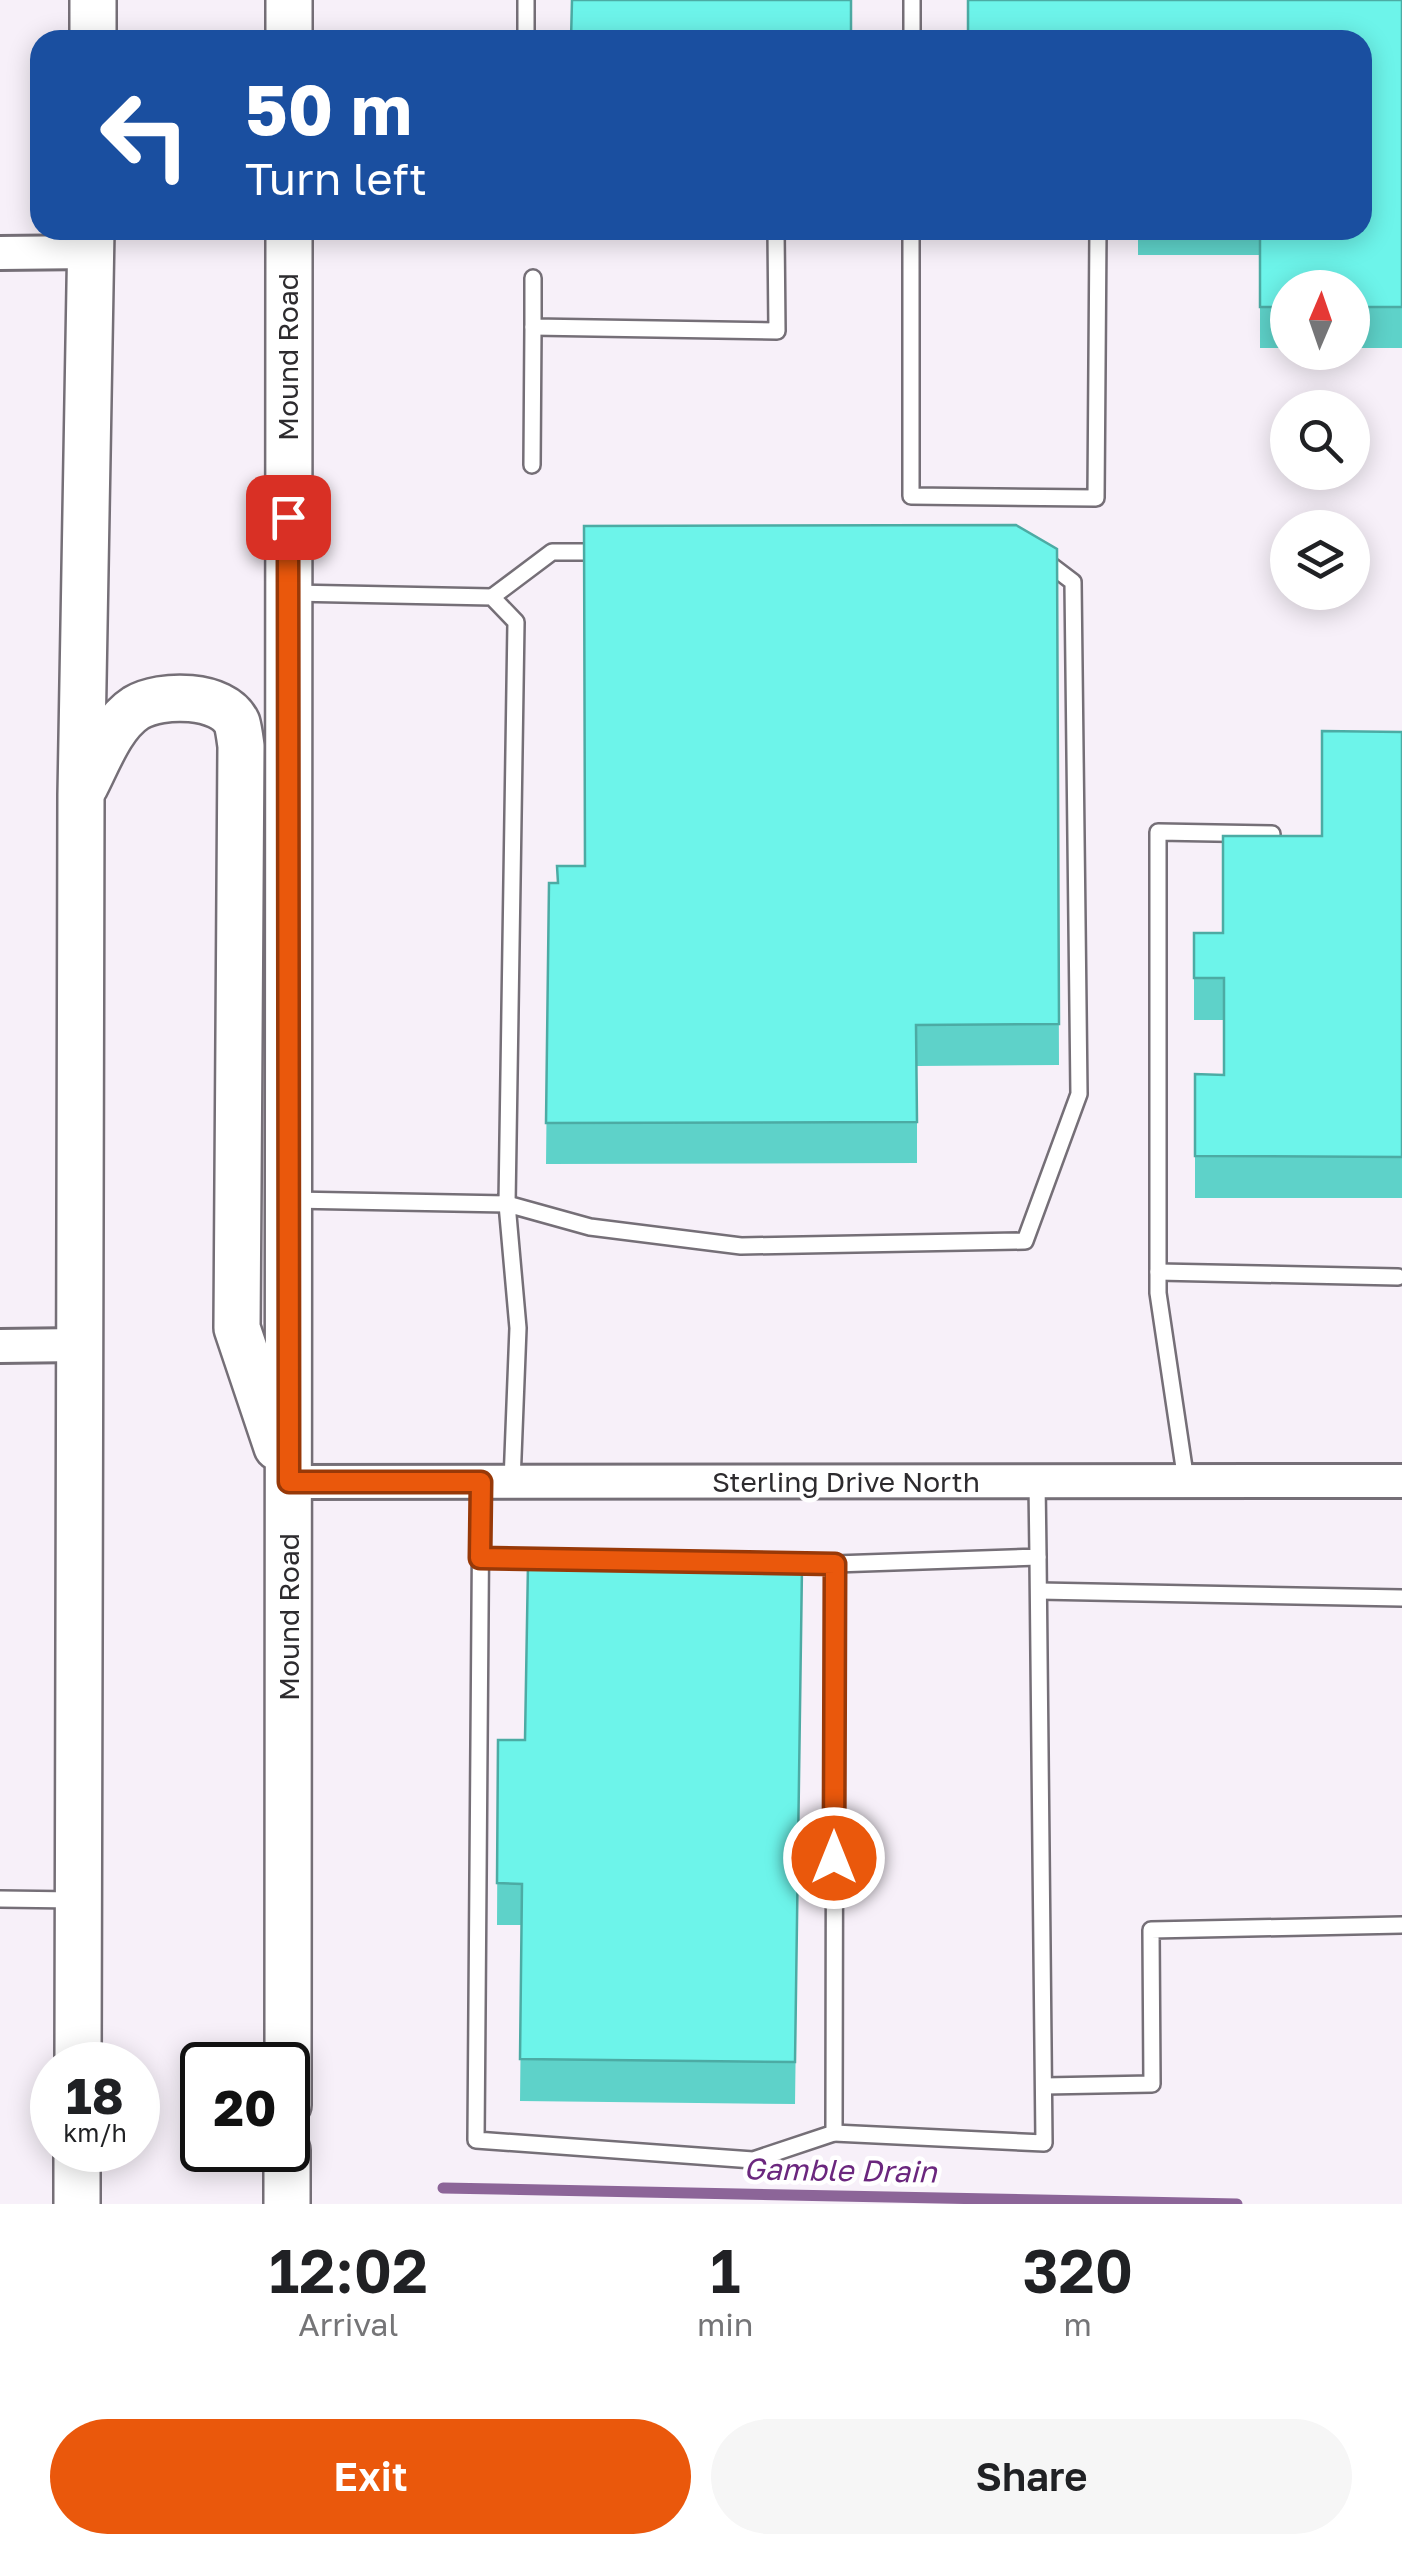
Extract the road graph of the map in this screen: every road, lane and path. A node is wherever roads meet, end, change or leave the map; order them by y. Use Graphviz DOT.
graph roads {
  1 [pos="93,0"];
  2 [pos="290,0"];
  3 [pos="526,0"];
  4 [pos="912,0"];
  5 [pos="92,30"];
  6 [pos="289,30"];
  7 [pos="526,30"];
  8 [pos="912,30"];
  9 [pos="288,240"];
  10 [pos="776,240"];
  11 [pos="910,240"];
  12 [pos="1098,240"];
  13 [pos="91,241"];
  14 [pos="0,253"];
  15 [pos="533,278"];
  16 [pos="533,327"];
  17 [pos="532,465"];
  18 [pos="1032,551"];
  19 [pos="612,552"];
  20 [pos="288,593"];
  21 [pos="492,596"];
  22 [pos="81,794"];
  23 [pos="1272,834"];
  24 [pos="288,1200"];
  25 [pos="506,1204"];
  26 [pos="1158,1272"];
  27 [pos="1398,1278"];
  28 [pos="79,1345"];
  29 [pos="0,1346"];
  30 [pos="1186,1481"];
  31 [pos="1402,1481"];
  32 [pos="289,1482"];
  33 [pos="497,1482"];
  34 [pos="1037,1482"];
  35 [pos="480,1558"];
  36 [pos="1038,1558"];
  37 [pos="835,1564"];
  38 [pos="1039,1591"];
  39 [pos="1402,1598"];
  40 [pos="0,1900"];
  41 [pos="79,1900"];
  42 [pos="1402,1924"];
  43 [pos="78,2042"];
  44 [pos="288,2042"];
  45 [pos="1044,2086"];
  46 [pos="834,2134"];
  47 [pos="78,2172"];
  48 [pos="287,2172"];
  49 [pos="77,2204"];
  50 [pos="287,2204"];
  1 -- 5 [label="main road"];
  2 -- 6 [label="main road"];
  3 -- 7 [label="lane"];
  4 -- 8 [label="lane"];
  9 -- 20 [label="main road, Mound Road"];
  10 -- 16 [label="lane"];
  11 -- 12 [label="lane"];
  13 -- 14 [label="street"];
  13 -- 22 [label="main road"];
  15 -- 16 [label="lane"];
  16 -- 17 [label="lane"];
  18 -- 25 [label="lane"];
  19 -- 21 [label="lane"];
  20 -- 21 [label="lane"];
  20 -- 24 [label="main road, Mound Road"];
  21 -- 25 [label="lane"];
  22 -- 28 [label="main road"];
  22 -- 32 [label="main road"];
  23 -- 26 [label="lane"];
  24 -- 25 [label="lane"];
  24 -- 32 [label="main road, Mound Road"];
  25 -- 33 [label="lane"];
  26 -- 27 [label="lane"];
  26 -- 30 [label="lane"];
  28 -- 29 [label="street"];
  28 -- 41 [label="main road"];
  30 -- 31 [label="street, Sterling Drive North"];
  30 -- 34 [label="street, Sterling Drive North"];
  32 -- 33 [label="street, Sterling Drive North"];
  32 -- 44 [label="main road, Mound Road"];
  33 -- 34 [label="street, Sterling Drive North"];
  33 -- 35 [label="lane"];
  34 -- 36 [label="lane"];
  35 -- 37 [label="lane"];
  35 -- 46 [label="lane"];
  36 -- 37 [label="lane"];
  36 -- 38 [label="lane"];
  37 -- 46 [label="lane"];
  38 -- 39 [label="lane"];
  38 -- 45 [label="lane"];
  40 -- 41 [label="lane"];
  41 -- 43 [label="main road"];
  42 -- 45 [label="lane"];
  45 -- 46 [label="lane"];
  47 -- 49 [label="main road"];
  48 -- 50 [label="main road"];
}
